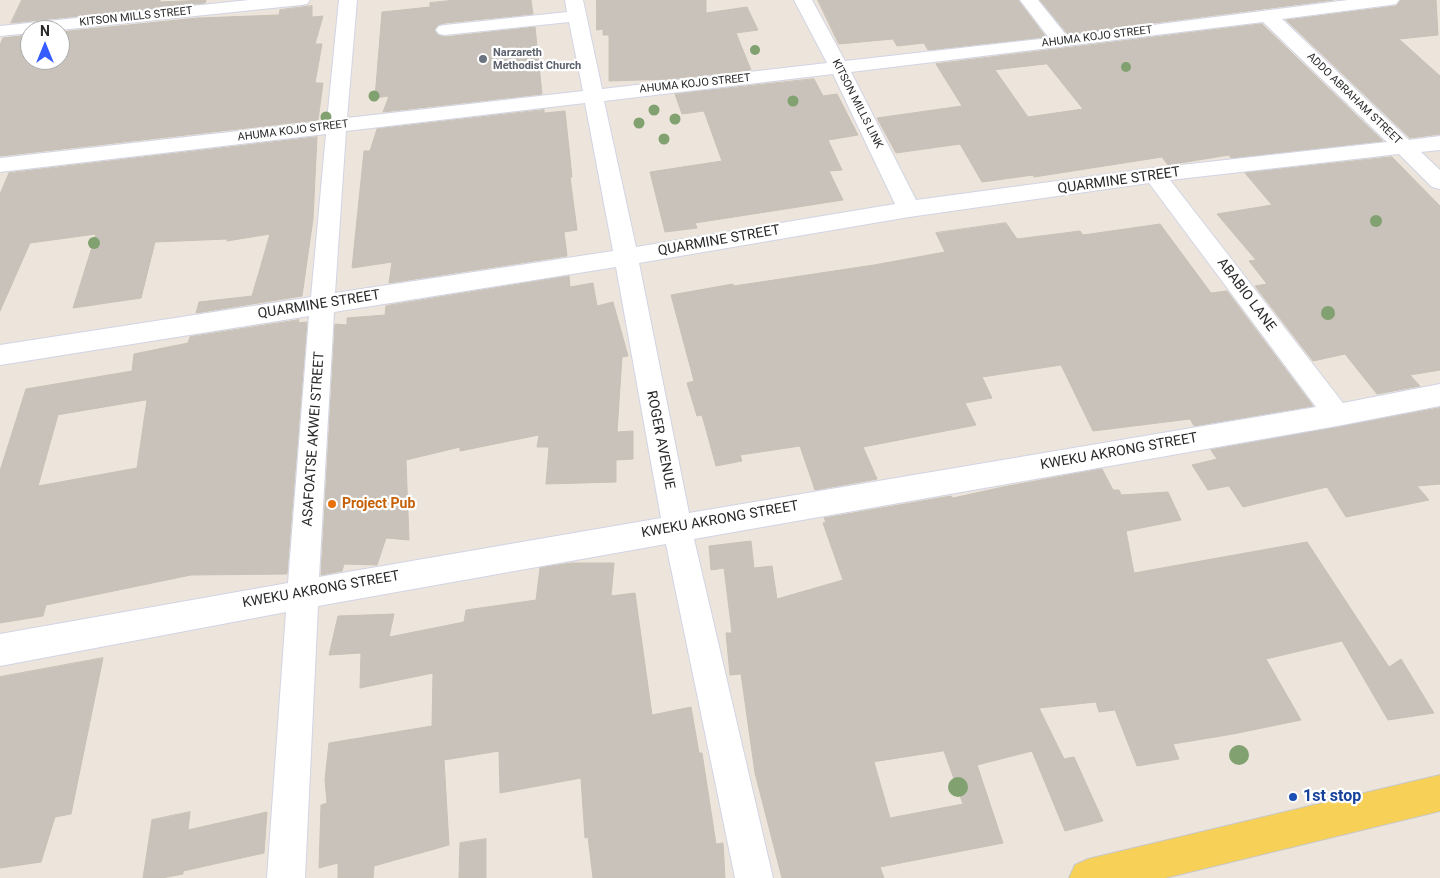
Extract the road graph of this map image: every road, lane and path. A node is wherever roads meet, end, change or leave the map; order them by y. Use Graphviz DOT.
graph roads {
  1 [pos="301,0"];
  2 [pos="348,0"];
  3 [pos="803,0"];
  4 [pos="1029,0"];
  5 [pos="1245,0"];
  6 [pos="1390,0"];
  7 [pos="576,8"];
  8 [pos="1265,16"];
  9 [pos="445,30"];
  10 [pos="0,31"];
  11 [pos="1062,42"];
  12 [pos="839,68"];
  13 [pos="594,95"];
  14 [pos="336,126"];
  15 [pos="1440,143"];
  16 [pos="1404,147"];
  17 [pos="0,165"];
  18 [pos="1154,175"];
  19 [pos="1440,182"];
  20 [pos="910,209"];
  21 [pos="626,257"];
  22 [pos="323,305"];
  23 [pos="0,355"];
  24 [pos="1440,396"];
  25 [pos="1337,415"];
  26 [pos="677,527"];
  27 [pos="303,593"];
  28 [pos="0,650"];
  29 [pos="1440,792"];
  30 [pos="286,878"];
  31 [pos="754,878"];
  32 [pos="1088,878"];
  1 -- 10 [label="street, KITSON MILLS STREET"];
  2 -- 14 [label="street, ASAFOATSE AKWEI STREET"];
  3 -- 12 [label="street, KITSON MILLS LINK"];
  4 -- 11 [label="street"];
  5 -- 8 [label="street, ADDO ABRAHAM STREET"];
  6 -- 8 [label="street, AHUMA KOJO STREET"];
  7 -- 9 [label="street"];
  7 -- 13 [label="street, ROGER AVENUE"];
  8 -- 11 [label="street, AHUMA KOJO STREET"];
  8 -- 16 [label="street, ADDO ABRAHAM STREET"];
  11 -- 12 [label="street, AHUMA KOJO STREET"];
  12 -- 13 [label="street, AHUMA KOJO STREET"];
  12 -- 20 [label="street, KITSON MILLS LINK"];
  13 -- 14 [label="street, AHUMA KOJO STREET"];
  13 -- 21 [label="street, ROGER AVENUE"];
  14 -- 17 [label="street, AHUMA KOJO STREET"];
  14 -- 22 [label="street, ASAFOATSE AKWEI STREET"];
  15 -- 16 [label="street, QUARMINE STREET"];
  16 -- 18 [label="street, QUARMINE STREET"];
  16 -- 19 [label="street, ADDO ABRAHAM STREET"];
  18 -- 20 [label="street, QUARMINE STREET"];
  18 -- 25 [label="street, ABABIO LANE"];
  20 -- 21 [label="street, QUARMINE STREET"];
  21 -- 22 [label="street, QUARMINE STREET"];
  21 -- 26 [label="street, ROGER AVENUE"];
  22 -- 23 [label="street, QUARMINE STREET"];
  22 -- 27 [label="street, ASAFOATSE AKWEI STREET"];
  24 -- 25 [label="street, KWEKU AKRONG STREET"];
  25 -- 26 [label="street, KWEKU AKRONG STREET"];
  26 -- 27 [label="street, KWEKU AKRONG STREET"];
  26 -- 31 [label="street, ROGER AVENUE"];
  27 -- 28 [label="street, KWEKU AKRONG STREET"];
  27 -- 30 [label="street, ASAFOATSE AKWEI STREET"];
  29 -- 32 [label="main road"];
}
